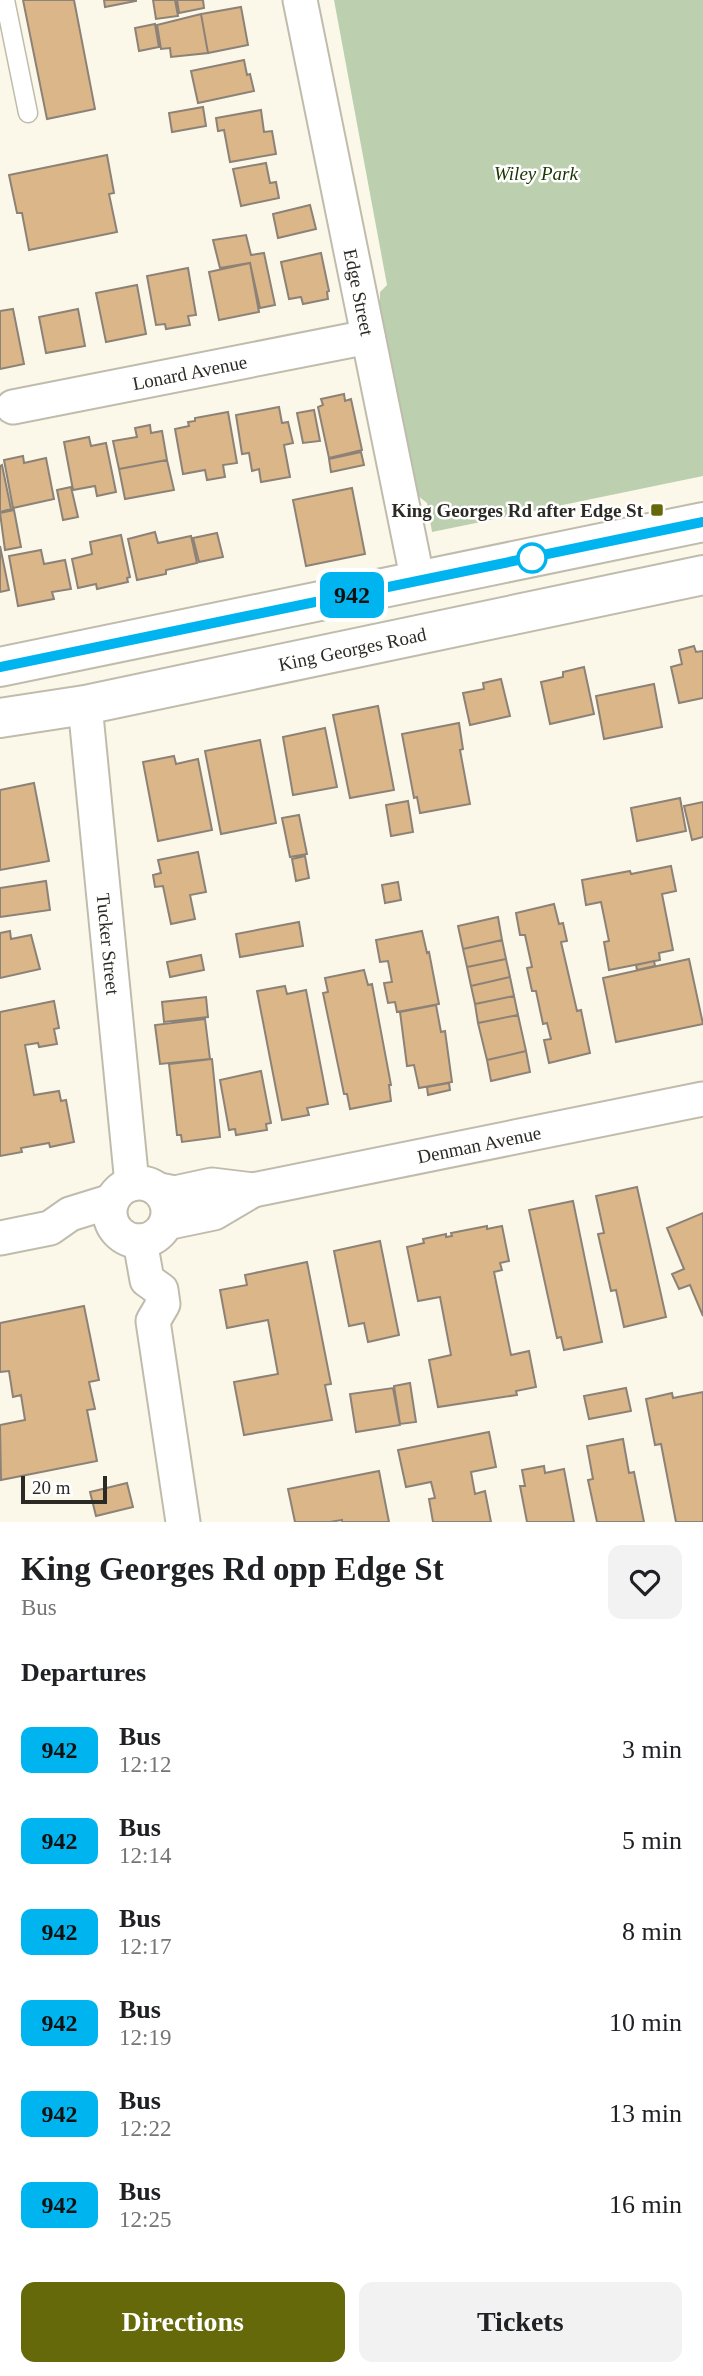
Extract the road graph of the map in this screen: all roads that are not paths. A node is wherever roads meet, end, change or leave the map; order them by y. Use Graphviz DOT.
graph roads {
  1 [pos="5,0"];
  2 [pos="300,0"];
  3 [pos="28,113"];
  4 [pos="368,337"];
  5 [pos="13,407"];
  6 [pos="703,522"];
  7 [pos="703,575"];
  8 [pos="418,582"];
  9 [pos="0,667"];
  10 [pos="85,705"];
  11 [pos="0,718"];
  12 [pos="703,1099"];
  13 [pos="137,1211"];
  14 [pos="0,1238"];
  15 [pos="183,1522"];
  1 -- 3 [label="lane"];
  2 -- 4 [label="street, Edge Street"];
  4 -- 5 [label="street, Lonard Avenue"];
  4 -- 8 [label="street, Edge Street"];
  6 -- 8 [label="highway"];
  7 -- 10 [label="highway, King Georges Road"];
  8 -- 9 [label="highway"];
  10 -- 11 [label="highway, King Georges Road"];
  10 -- 13 [label="street, Tucker Street"];
  12 -- 13 [label="street, Denman Avenue"];
  13 -- 14 [label="street, Denman Avenue"];
  13 -- 15 [label="street, Tucker Street"];
}
